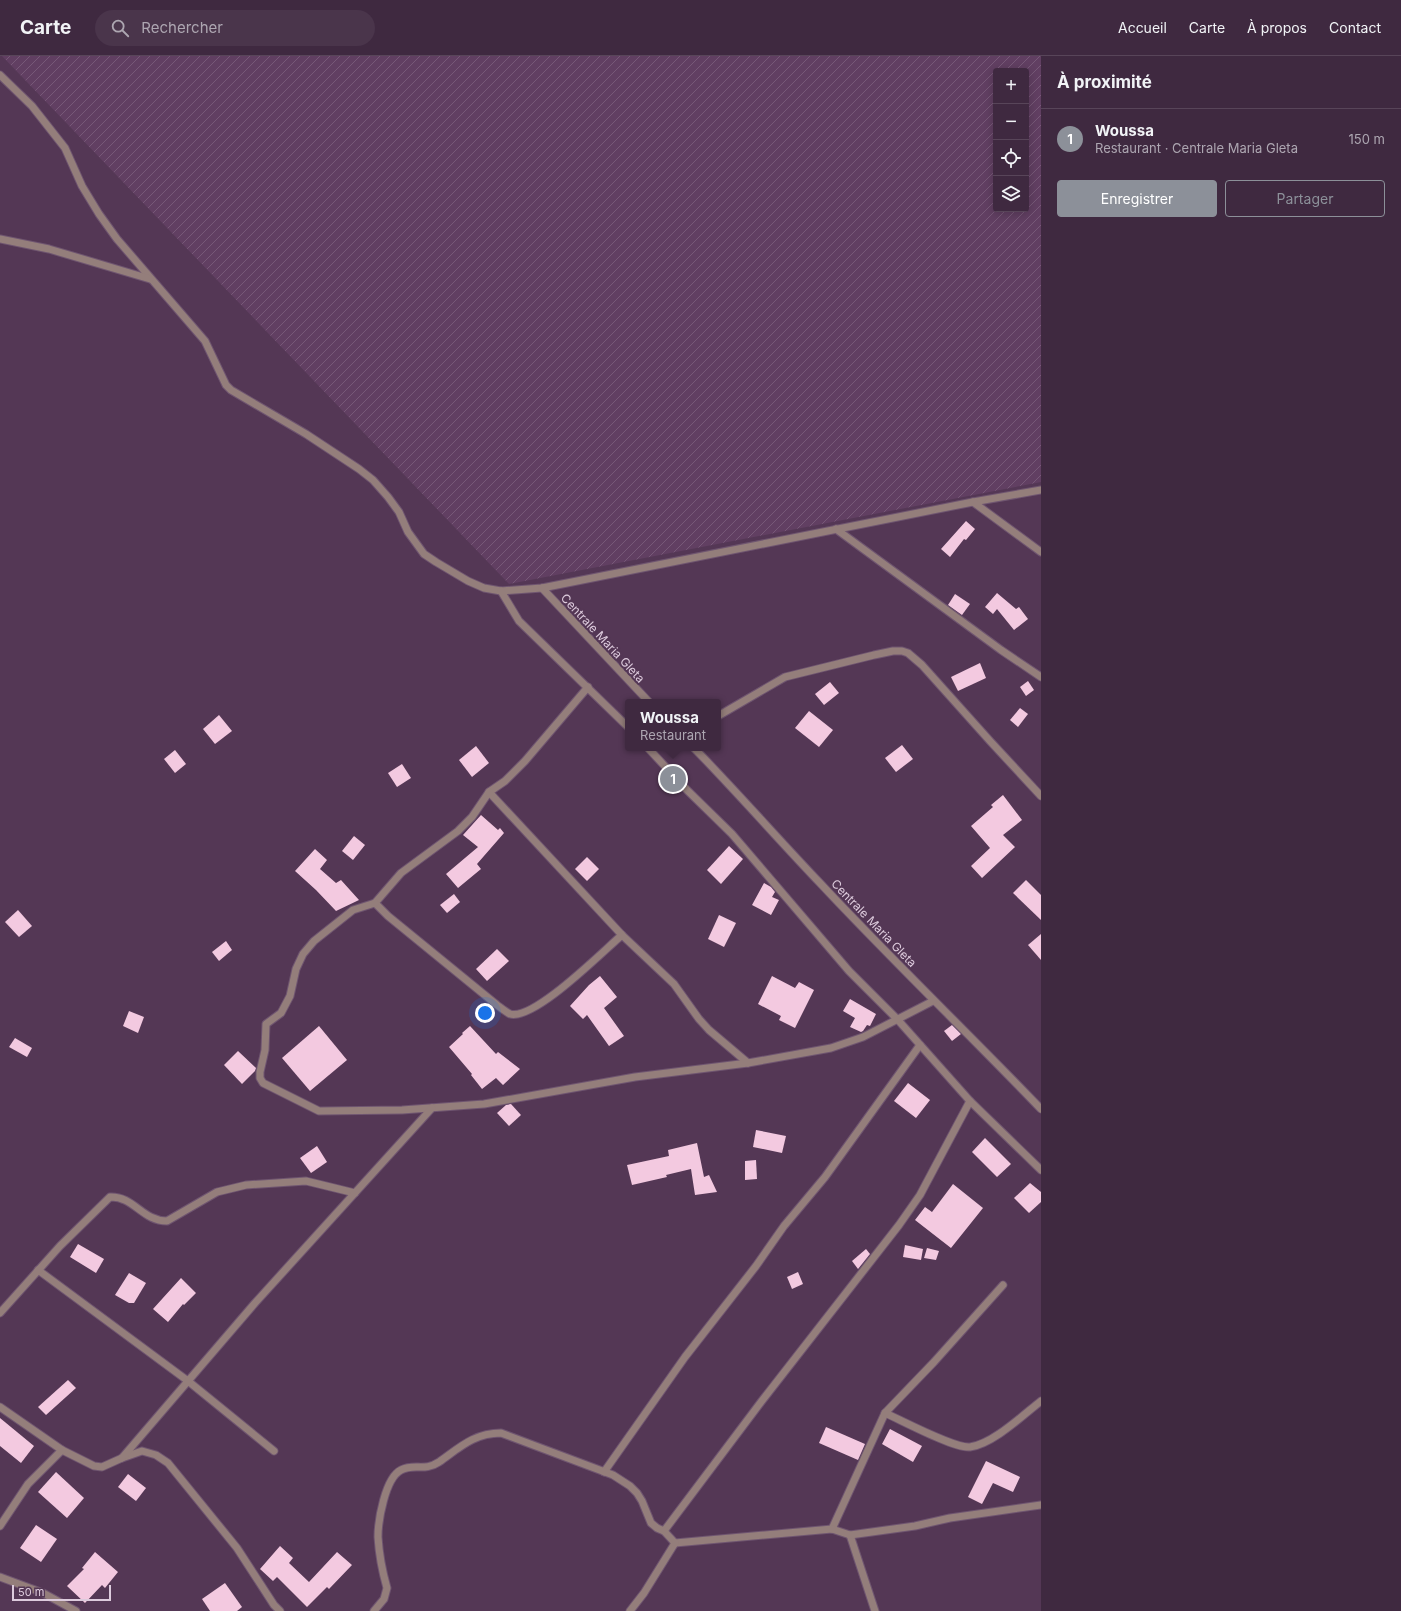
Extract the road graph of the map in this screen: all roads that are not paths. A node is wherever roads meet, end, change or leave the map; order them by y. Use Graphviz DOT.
graph roads {
  1 [pos="0,75"];
  2 [pos="0,239"];
  3 [pos="150,279"];
  4 [pos="1041,490"];
  5 [pos="973,502"];
  6 [pos="836,529"];
  7 [pos="1041,552"];
  8 [pos="542,588"];
  9 [pos="501,591"];
  10 [pos="1041,677"];
  11 [pos="588,687"];
  12 [pos="646,699"];
  13 [pos="721,714"];
  14 [pos="625,723"];
  15 [pos="651,751"];
  16 [pos="697,751"];
  17 [pos="489,792"];
  18 [pos="1041,796"];
  19 [pos="375,903"];
  20 [pos="622,934"];
  21 [pos="934,1001"];
  22 [pos="898,1020"];
  23 [pos="920,1045"];
  24 [pos="748,1063"];
  25 [pos="970,1101"];
  26 [pos="432,1108"];
  27 [pos="1041,1109"];
  28 [pos="1041,1170"];
  29 [pos="355,1192"];
  30 [pos="38,1270"];
  31 [pos="1003,1285"];
  32 [pos="0,1313"];
  33 [pos="188,1381"];
  34 [pos="1041,1401"];
  35 [pos="0,1407"];
  36 [pos="885,1413"];
  37 [pos="62,1450"];
  38 [pos="274,1451"];
  39 [pos="122,1458"];
  40 [pos="604,1472"];
  41 [pos="1041,1505"];
  42 [pos="0,1526"];
  43 [pos="832,1529"];
  44 [pos="664,1531"];
  45 [pos="850,1536"];
  46 [pos="675,1543"];
  47 [pos="0,1577"];
  48 [pos="76,1611"];
  49 [pos="280,1611"];
  50 [pos="374,1611"];
  51 [pos="630,1611"];
  52 [pos="875,1611"];
  1 -- 3 [label="street"];
  2 -- 3 [label="street"];
  3 -- 9 [label="street"];
  4 -- 5 [label="street"];
  5 -- 6 [label="street"];
  5 -- 7 [label="street"];
  6 -- 8 [label="street"];
  6 -- 10 [label="street"];
  8 -- 9 [label="street"];
  8 -- 12 [label="street, Centrale Maria Gleta"];
  9 -- 11 [label="street"];
  11 -- 14 [label="street"];
  11 -- 17 [label="street"];
  13 -- 18 [label="street"];
  15 -- 22 [label="street"];
  16 -- 21 [label="street, Centrale Maria Gleta"];
  17 -- 19 [label="street"];
  17 -- 20 [label="street"];
  19 -- 20 [label="street"];
  19 -- 26 [label="street"];
  20 -- 24 [label="street"];
  21 -- 22 [label="street"];
  21 -- 27 [label="street, Centrale Maria Gleta"];
  22 -- 23 [label="street"];
  22 -- 24 [label="street"];
  23 -- 25 [label="street"];
  23 -- 40 [label="street"];
  24 -- 26 [label="street"];
  25 -- 28 [label="street"];
  25 -- 44 [label="street"];
  26 -- 29 [label="street"];
  29 -- 30 [label="street"];
  29 -- 33 [label="street"];
  30 -- 32 [label="street"];
  30 -- 33 [label="street"];
  31 -- 36 [label="street"];
  33 -- 38 [label="street"];
  33 -- 39 [label="street"];
  34 -- 36 [label="street"];
  35 -- 37 [label="street"];
  36 -- 43 [label="street"];
  37 -- 39 [label="street"];
  37 -- 42 [label="street"];
  39 -- 49 [label="street"];
  40 -- 44 [label="street"];
  40 -- 50 [label="street"];
  41 -- 45 [label="street"];
  43 -- 45 [label="street"];
  43 -- 46 [label="street"];
  44 -- 46 [label="street"];
  45 -- 52 [label="street"];
  46 -- 51 [label="street"];
  47 -- 48 [label="street"];
}
